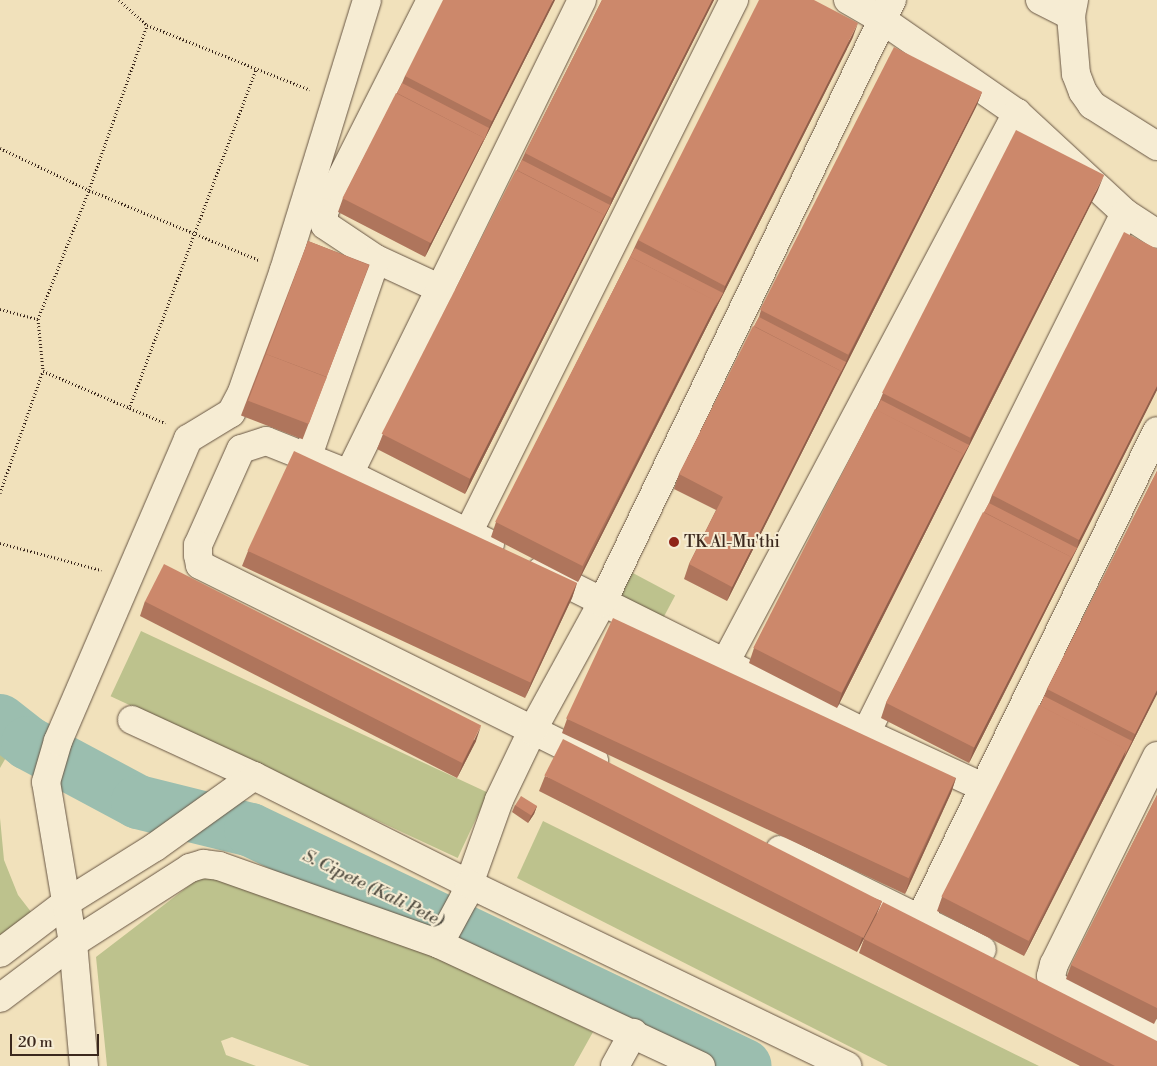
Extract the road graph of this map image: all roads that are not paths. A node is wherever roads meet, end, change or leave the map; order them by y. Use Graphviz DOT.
graph roads {
  1 [pos="367,0"];
  2 [pos="431,0"];
  3 [pos="582,0"];
  4 [pos="734,0"];
  5 [pos="848,0"];
  6 [pos="1040,0"];
  7 [pos="887,8"];
  8 [pos="1072,8"];
  9 [pos="1017,113"];
  10 [pos="1157,146"];
  11 [pos="1125,213"];
  12 [pos="1157,234"];
  13 [pos="376,259"];
  14 [pos="441,289"];
  15 [pos="1157,431"];
  16 [pos="308,456"];
  17 [pos="349,474"];
  18 [pos="468,533"];
  19 [pos="602,602"];
  20 [pos="725,663"];
  21 [pos="132,720"];
  22 [pos="532,731"];
  23 [pos="866,733"];
  24 [pos="1157,756"];
  25 [pos="620,774"];
  26 [pos="254,776"];
  27 [pos="983,787"];
  28 [pos="753,837"];
  29 [pos="467,891"];
  30 [pos="67,902"];
  31 [pos="921,917"];
  32 [pos="443,937"];
  33 [pos="74,942"];
  34 [pos="982,950"];
  35 [pos="0,953"];
  36 [pos="0,998"];
  37 [pos="632,1033"];
  38 [pos="1157,1035"];
  39 [pos="84,1066"];
  40 [pos="615,1066"];
  41 [pos="701,1066"];
  42 [pos="848,1066"];
  1 -- 30 [label="street"];
  2 -- 13 [label="street"];
  3 -- 14 [label="street"];
  4 -- 18 [label="street"];
  5 -- 7 [label="street"];
  6 -- 8 [label="street"];
  7 -- 9 [label="street"];
  7 -- 19 [label="street"];
  8 -- 10 [label="street"];
  9 -- 11 [label="street"];
  9 -- 20 [label="street"];
  11 -- 12 [label="street"];
  11 -- 23 [label="street"];
  13 -- 14 [label="street"];
  13 -- 16 [label="street"];
  14 -- 17 [label="street"];
  15 -- 27 [label="street"];
  16 -- 17 [label="street"];
  16 -- 22 [label="street"];
  17 -- 18 [label="street"];
  18 -- 19 [label="street"];
  19 -- 20 [label="street"];
  19 -- 22 [label="street"];
  20 -- 23 [label="street"];
  21 -- 26 [label="street"];
  22 -- 25 [label="street"];
  22 -- 29 [label="street"];
  23 -- 27 [label="street"];
  24 -- 38 [label="street"];
  26 -- 29 [label="street"];
  26 -- 30 [label="street"];
  27 -- 31 [label="street"];
  28 -- 31 [label="street"];
  29 -- 32 [label="street"];
  29 -- 42 [label="street"];
  30 -- 33 [label="street"];
  30 -- 35 [label="street"];
  31 -- 34 [label="street"];
  32 -- 33 [label="street"];
  32 -- 37 [label="street"];
  33 -- 36 [label="street"];
  33 -- 39 [label="street"];
  37 -- 40 [label="street"];
  37 -- 41 [label="street"];
}
